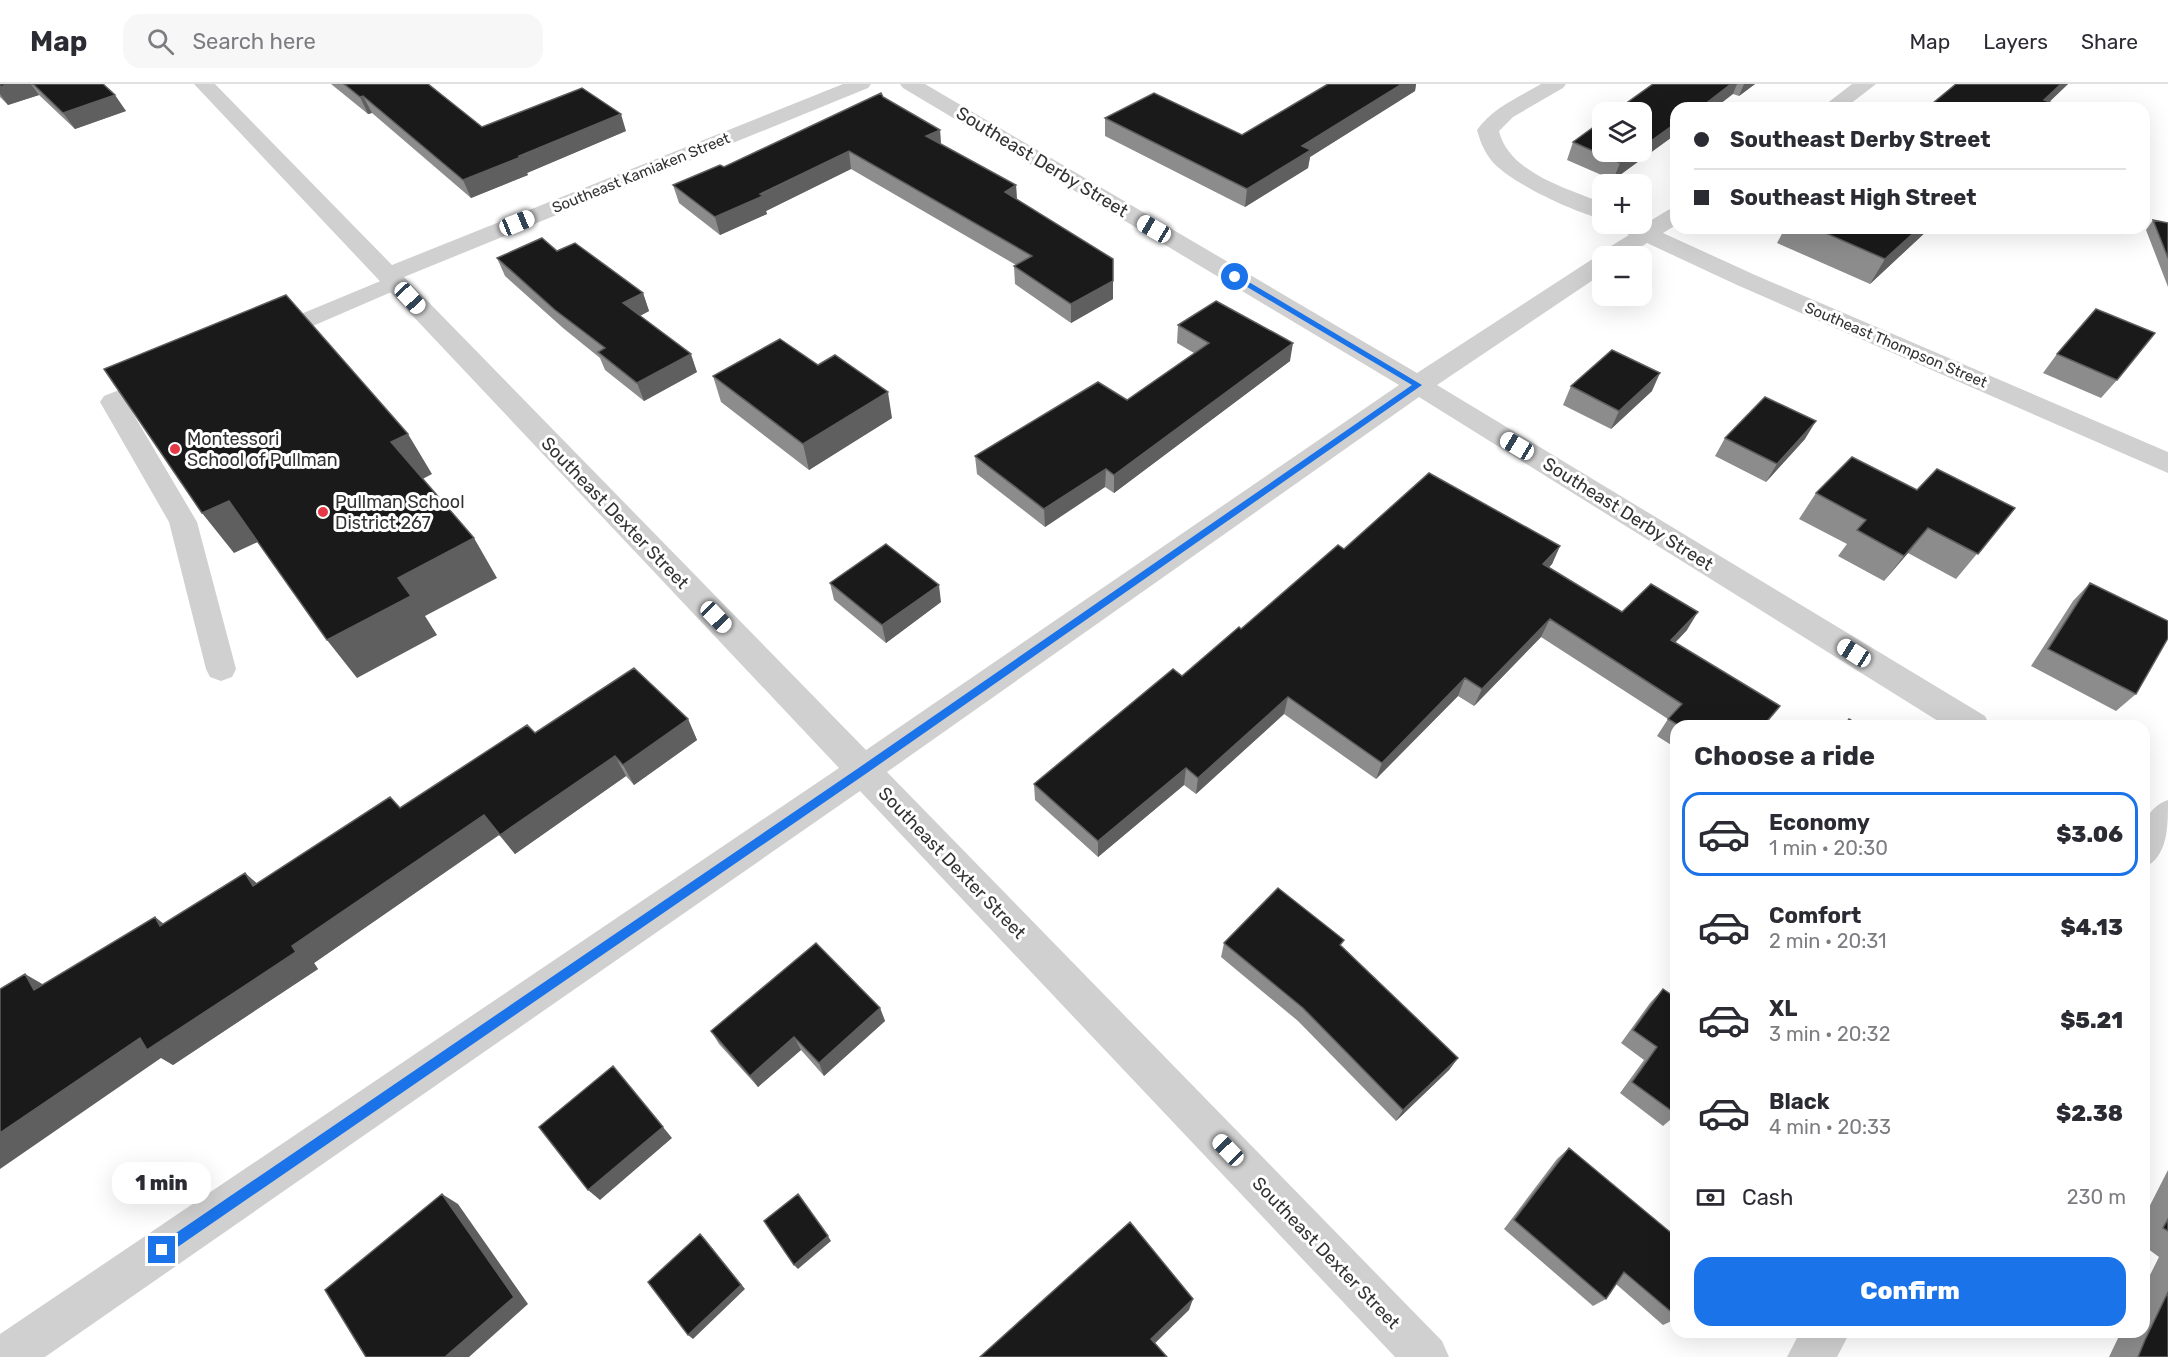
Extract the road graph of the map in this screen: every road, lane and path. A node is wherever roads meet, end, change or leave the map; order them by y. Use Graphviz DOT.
graph roads {
  1 [pos="204,84"];
  2 [pos="861,84"];
  3 [pos="910,84"];
  4 [pos="1556,84"];
  5 [pos="1866,84"];
  6 [pos="1840,102"];
  7 [pos="1592,207"];
  8 [pos="1670,217"];
  9 [pos="1652,223"];
  10 [pos="1631,234"];
  11 [pos="1647,234"];
  12 [pos="1620,246"];
  13 [pos="1592,270"];
  14 [pos="391,278"];
  15 [pos="242,348"];
  16 [pos="181,374"];
  17 [pos="1418,385"];
  18 [pos="2168,463"];
  19 [pos="221,669"];
  20 [pos="1963,720"];
  21 [pos="863,770"];
  22 [pos="1823,1338"];
  23 [pos="6,1357"];
  24 [pos="1426,1357"];
  25 [pos="1810,1357"];
  1 -- 14 [label="street, Southeast Dexter Street"];
  2 -- 14 [label="street, Southeast Kamiaken Street"];
  3 -- 17 [label="street, Southeast Derby Street"];
  4 -- 7 [label="street"];
  5 -- 6 [label="street"];
  8 -- 9 [label="street"];
  10 -- 12 [label="street"];
  11 -- 18 [label="street, Southeast Thompson Street"];
  13 -- 17 [label="street"];
  14 -- 15 [label="lane"];
  14 -- 21 [label="street, Southeast Dexter Street"];
  16 -- 19 [label="lane"];
  17 -- 20 [label="street, Southeast Derby Street"];
  17 -- 21 [label="street"];
  21 -- 23 [label="street"];
  21 -- 24 [label="street, Southeast Dexter Street"];
  22 -- 25 [label="street"];
}
